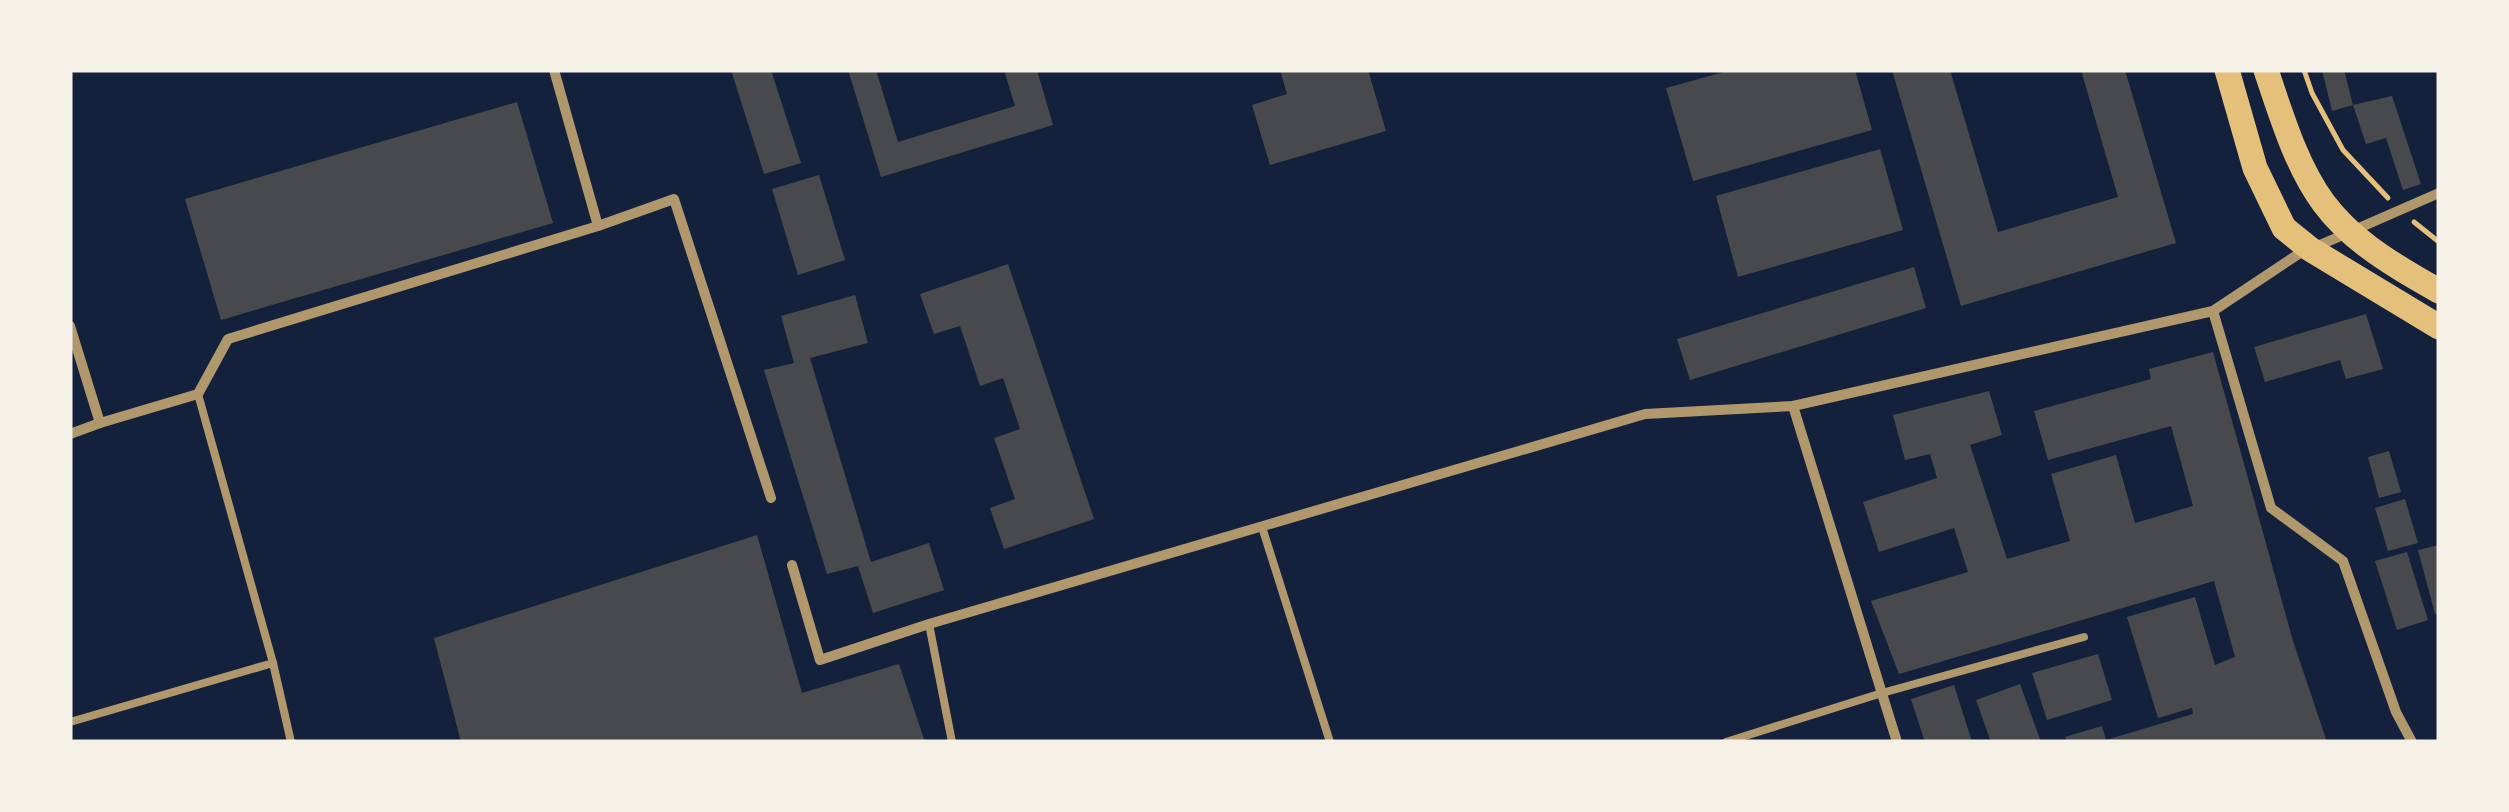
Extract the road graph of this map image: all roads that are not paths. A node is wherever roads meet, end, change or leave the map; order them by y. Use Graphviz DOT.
graph roads {
  1 [pos="554,70"];
  2 [pos="2226,70"];
  3 [pos="2266,70"];
  4 [pos="2439,192"];
  5 [pos="598,226"];
  6 [pos="2346,232"];
  7 [pos="2310,249"];
  8 [pos="2439,291"];
  9 [pos="2213,311"];
  10 [pos="70,326"];
  11 [pos="2439,327"];
  12 [pos="198,394"];
  13 [pos="1792,406"];
  14 [pos="100,423"];
  15 [pos="70,434"];
  16 [pos="771,498"];
  17 [pos="1262,527"];
  18 [pos="792,564"];
  19 [pos="929,624"];
  20 [pos="2084,637"];
  21 [pos="273,663"];
  22 [pos="1882,693"];
  23 [pos="70,722"];
  24 [pos="290,742"];
  25 [pos="952,742"];
  26 [pos="1330,742"];
  27 [pos="1726,742"];
  28 [pos="1896,742"];
  29 [pos="2412,742"];
  1 -- 5 [label="street"];
  2 -- 7 [label="main road"];
  3 -- 6 [label="main road"];
  4 -- 6 [label="street"];
  5 -- 12 [label="street"];
  5 -- 16 [label="street"];
  6 -- 7 [label="street"];
  6 -- 8 [label="main road"];
  7 -- 9 [label="street"];
  7 -- 11 [label="main road"];
  9 -- 13 [label="street"];
  9 -- 29 [label="street"];
  10 -- 14 [label="street"];
  12 -- 14 [label="street"];
  12 -- 21 [label="lane"];
  13 -- 17 [label="street"];
  13 -- 22 [label="street"];
  14 -- 15 [label="street"];
  17 -- 19 [label="street"];
  17 -- 26 [label="lane"];
  18 -- 19 [label="street"];
  19 -- 25 [label="lane"];
  20 -- 22 [label="lane"];
  21 -- 23 [label="lane"];
  21 -- 24 [label="lane"];
  22 -- 27 [label="lane"];
  22 -- 28 [label="street"];
}
